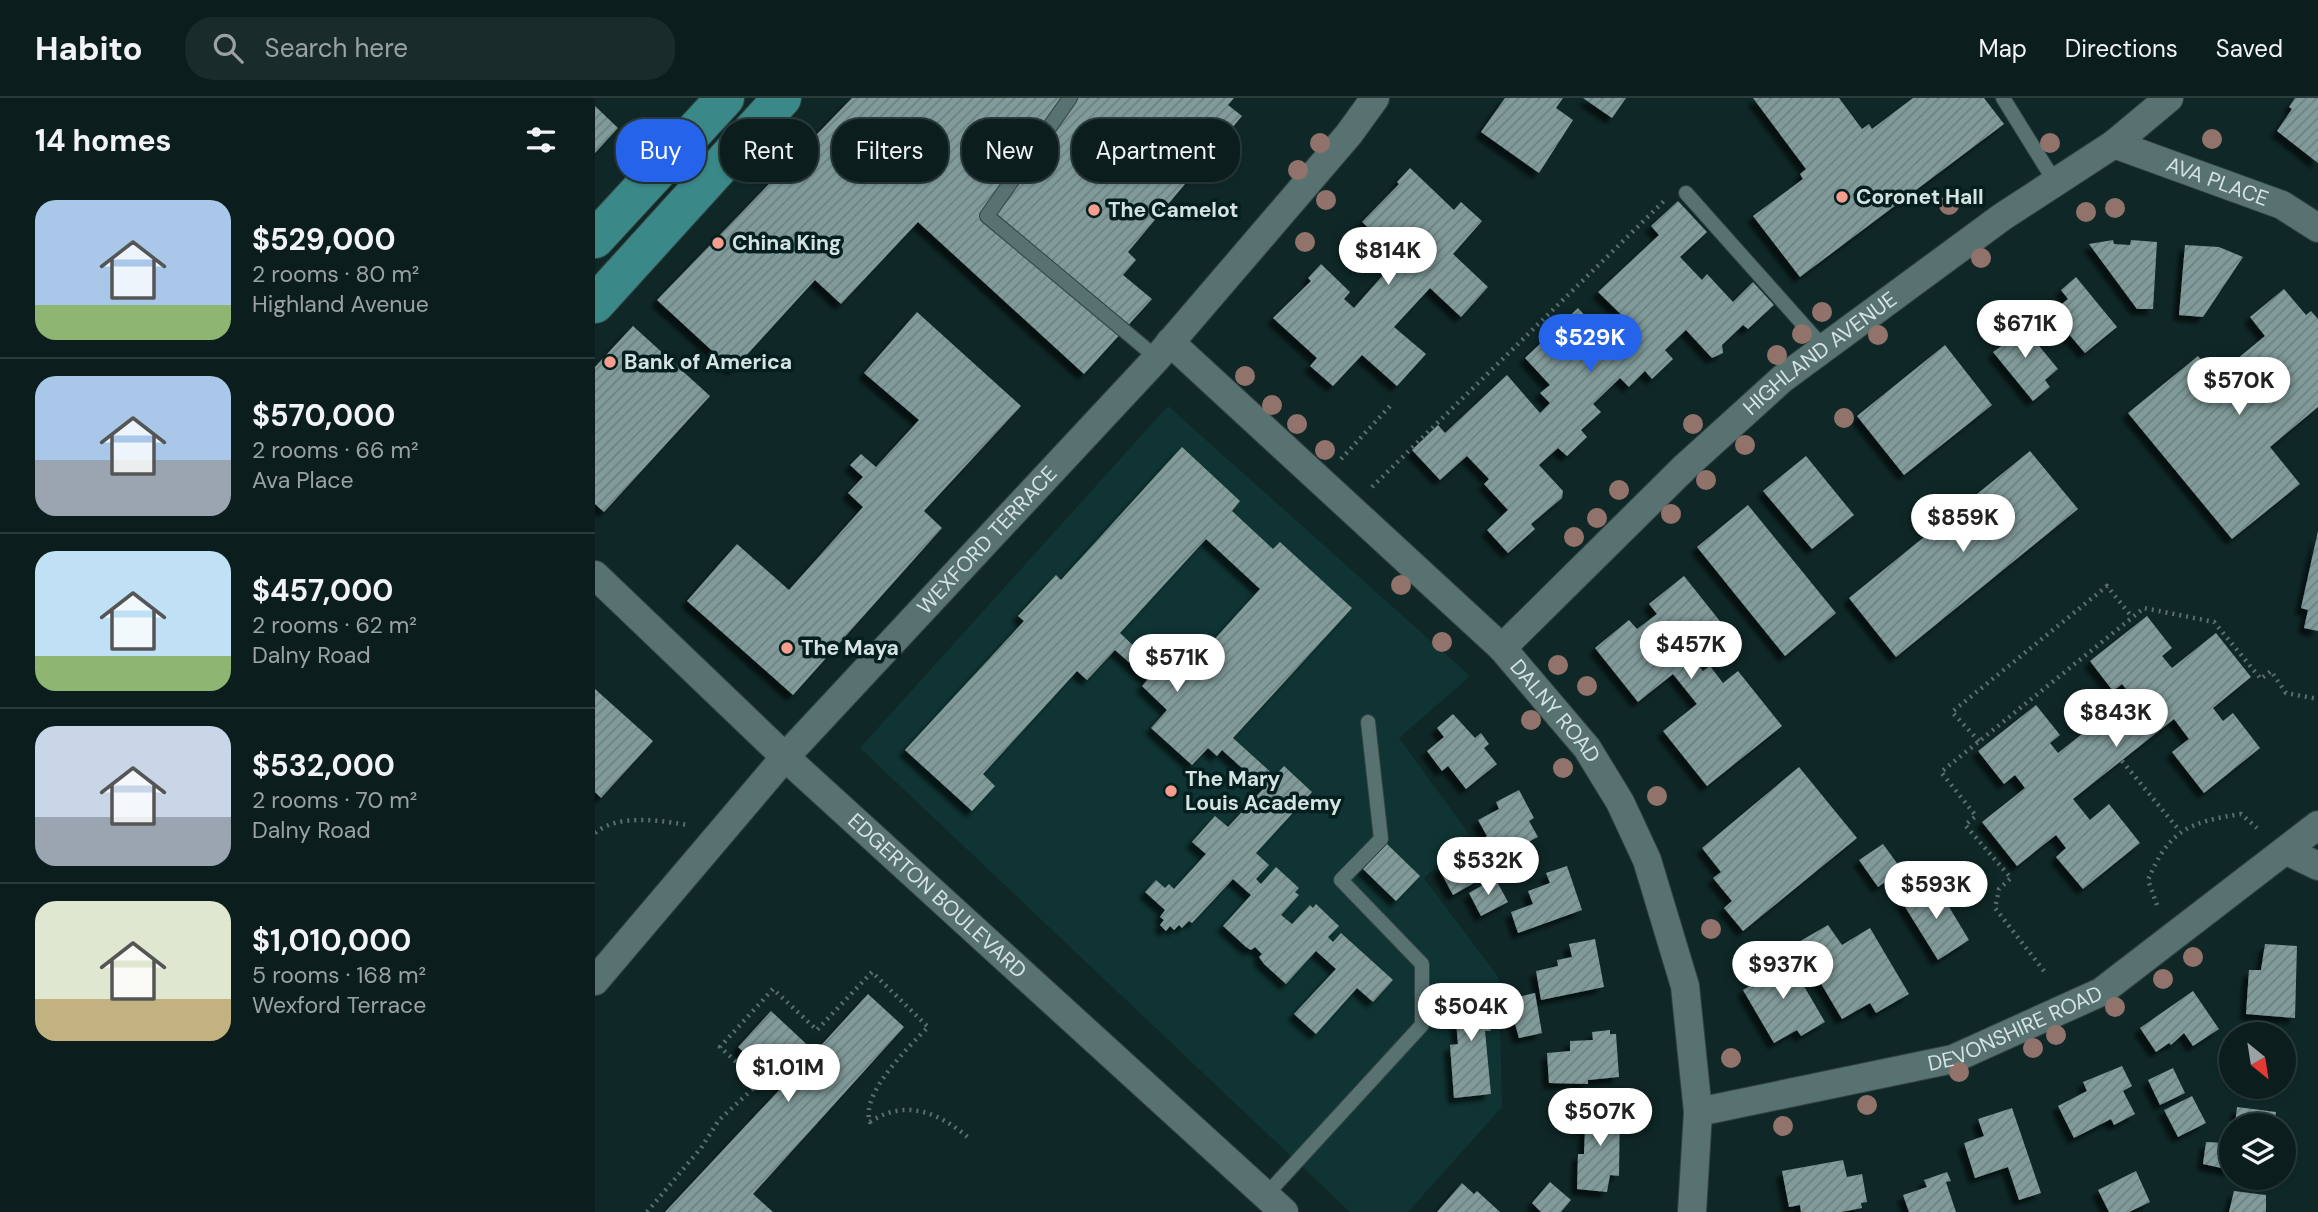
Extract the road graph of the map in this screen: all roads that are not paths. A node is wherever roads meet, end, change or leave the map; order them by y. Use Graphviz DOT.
graph roads {
  1 [pos="725,98"];
  2 [pos="782,98"];
  3 [pos="1070,98"];
  4 [pos="1375,98"];
  5 [pos="2003,98"];
  6 [pos="2168,98"];
  7 [pos="2113,144"];
  8 [pos="2055,182"];
  9 [pos="1686,193"];
  10 [pos="2318,228"];
  11 [pos="595,239"];
  12 [pos="595,304"];
  13 [pos="1824,348"];
  14 [pos="1163,350"];
  15 [pos="595,575"];
  16 [pos="1502,648"];
  17 [pos="1369,722"];
  18 [pos="785,757"];
  19 [pos="2318,825"];
  20 [pos="2287,851"];
  21 [pos="2318,866"];
  22 [pos="595,982"];
  23 [pos="1698,1112"];
  24 [pos="1275,1204"];
  25 [pos="1692,1212"];
  1 -- 11 [label="main road"];
  2 -- 12 [label="main road"];
  3 -- 14 [label="lane"];
  4 -- 14 [label="street, WEXFORD TERRACE"];
  5 -- 8 [label="lane"];
  6 -- 7 [label="street, HIGHLAND AVENUE"];
  7 -- 8 [label="street, HIGHLAND AVENUE"];
  7 -- 10 [label="street, AVA PLACE"];
  8 -- 13 [label="street, HIGHLAND AVENUE"];
  9 -- 13 [label="lane"];
  13 -- 16 [label="street, HIGHLAND AVENUE"];
  14 -- 16 [label="street, DALNY ROAD"];
  14 -- 18 [label="street, WEXFORD TERRACE"];
  15 -- 18 [label="street, EDGERTON BOULEVARD"];
  16 -- 23 [label="street, DALNY ROAD"];
  17 -- 24 [label="lane"];
  18 -- 22 [label="street, WEXFORD TERRACE"];
  18 -- 24 [label="street, EDGERTON BOULEVARD"];
  19 -- 20 [label="street, DEVONSHIRE ROAD"];
  20 -- 21 [label="street"];
  20 -- 23 [label="street, DEVONSHIRE ROAD"];
  23 -- 25 [label="street, DALNY ROAD"];
}
